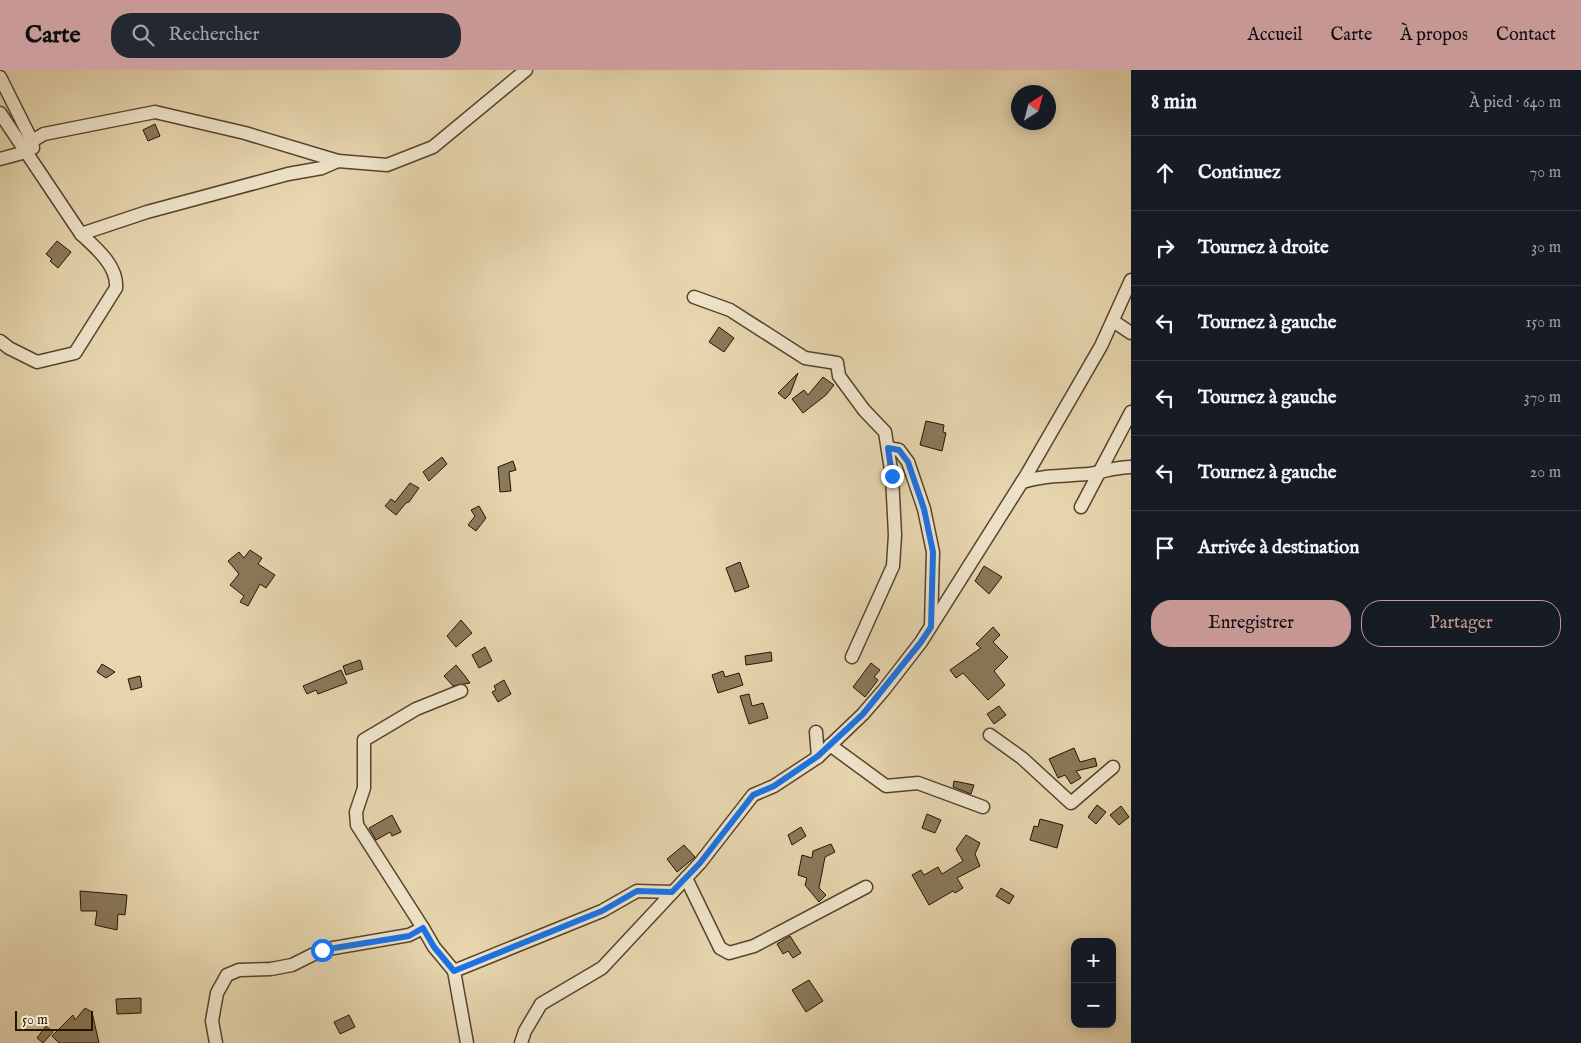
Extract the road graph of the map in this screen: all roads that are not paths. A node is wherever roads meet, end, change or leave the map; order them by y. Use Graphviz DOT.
graph roads {
  1 [pos="526,70"];
  2 [pos="0,77"];
  3 [pos="0,113"];
  4 [pos="29,147"];
  5 [pos="0,159"];
  6 [pos="338,161"];
  7 [pos="81,234"];
  8 [pos="1131,280"];
  9 [pos="694,296"];
  10 [pos="1113,321"];
  11 [pos="1131,333"];
  12 [pos="0,341"];
  13 [pos="1131,412"];
  14 [pos="888,448"];
  15 [pos="1131,467"];
  16 [pos="1102,471"];
  17 [pos="1022,482"];
  18 [pos="1081,507"];
  19 [pos="931,627"];
  20 [pos="852,657"];
  21 [pos="461,691"];
  22 [pos="816,732"];
  23 [pos="990,735"];
  24 [pos="830,745"];
  25 [pos="818,756"];
  26 [pos="1113,767"];
  27 [pos="984,807"];
  28 [pos="686,878"];
  29 [pos="866,887"];
  30 [pos="672,892"];
  31 [pos="423,928"];
  32 [pos="454,971"];
  33 [pos="216,1043"];
  34 [pos="467,1043"];
  35 [pos="521,1043"];
  1 -- 6 [label="street"];
  2 -- 4 [label="street"];
  3 -- 4 [label="street"];
  4 -- 5 [label="street"];
  4 -- 6 [label="street"];
  4 -- 7 [label="street"];
  6 -- 7 [label="street"];
  7 -- 12 [label="street"];
  8 -- 10 [label="street"];
  9 -- 14 [label="street"];
  10 -- 11 [label="street"];
  10 -- 17 [label="street"];
  13 -- 16 [label="street"];
  14 -- 19 [label="street"];
  14 -- 20 [label="street"];
  15 -- 16 [label="street"];
  16 -- 17 [label="street"];
  16 -- 18 [label="street"];
  17 -- 19 [label="street"];
  19 -- 24 [label="street"];
  21 -- 31 [label="street"];
  22 -- 25 [label="street"];
  23 -- 26 [label="street"];
  24 -- 25 [label="street"];
  24 -- 27 [label="street"];
  25 -- 28 [label="street"];
  28 -- 29 [label="street"];
  28 -- 30 [label="street"];
  30 -- 32 [label="street"];
  30 -- 35 [label="street"];
  31 -- 32 [label="street"];
  31 -- 33 [label="street"];
  32 -- 34 [label="street"];
}
